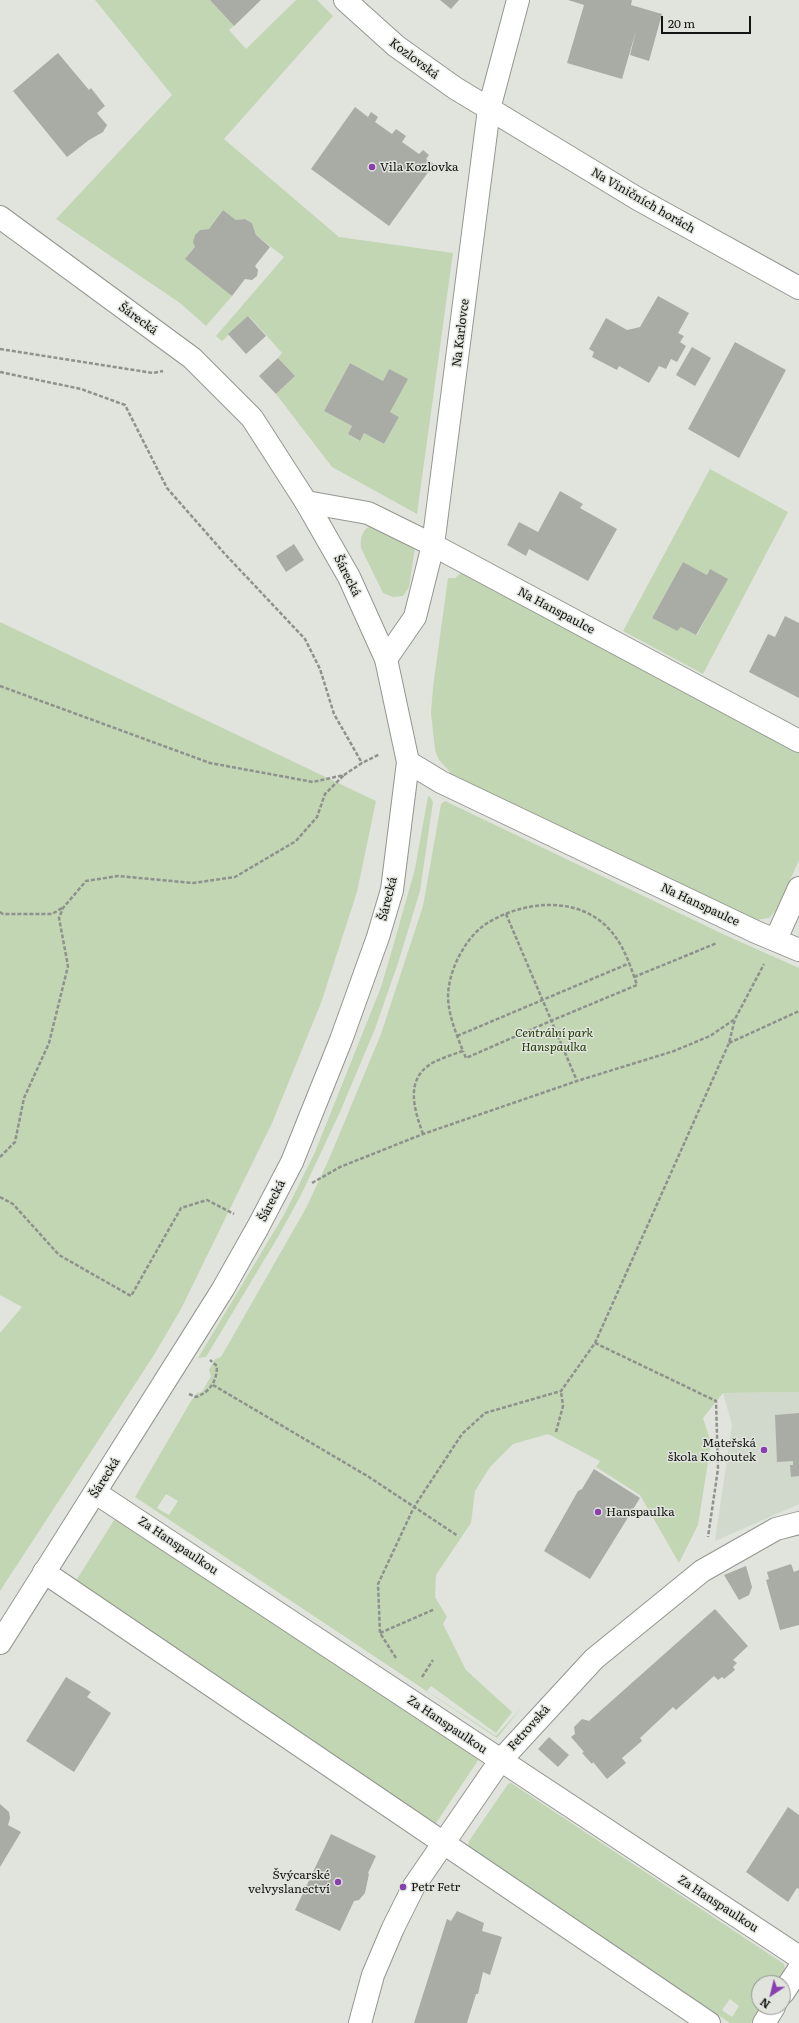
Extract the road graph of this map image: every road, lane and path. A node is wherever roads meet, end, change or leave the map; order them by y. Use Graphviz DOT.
graph roads {
  1 [pos="346,0"];
  2 [pos="518,0"];
  3 [pos="489,109"];
  4 [pos="0,217"];
  5 [pos="799,288"];
  6 [pos="0,349"];
  7 [pos="192,358"];
  8 [pos="0,372"];
  9 [pos="306,502"];
  10 [pos="433,545"];
  11 [pos="386,659"];
  12 [pos="0,686"];
  13 [pos="799,741"];
  14 [pos="385,751"];
  15 [pos="408,762"];
  16 [pos="362,763"];
  17 [pos="344,775"];
  18 [pos="799,888"];
  19 [pos="62,908"];
  20 [pos="0,912"];
  21 [pos="506,914"];
  22 [pos="776,939"];
  23 [pos="718,943"];
  24 [pos="799,950"];
  25 [pos="630,963"];
  26 [pos="634,977"];
  27 [pos="544,1000"];
  28 [pos="799,1012"];
  29 [pos="735,1019"];
  30 [pos="553,1020"];
  31 [pos="457,1036"];
  32 [pos="728,1043"];
  33 [pos="463,1051"];
  34 [pos="577,1081"];
  35 [pos="423,1134"];
  36 [pos="0,1158"];
  37 [pos="312,1183"];
  38 [pos="0,1197"];
  39 [pos="258,1227"];
  40 [pos="595,1343"];
  41 [pos="210,1360"];
  42 [pos="213,1385"];
  43 [pos="561,1391"];
  44 [pos="189,1394"];
  45 [pos="556,1432"];
  46 [pos="96,1492"];
  47 [pos="414,1507"];
  48 [pos="799,1523"];
  49 [pos="458,1536"];
  50 [pos="702,1571"];
  51 [pos="44,1572"];
  52 [pos="435,1609"];
  53 [pos="380,1633"];
  54 [pos="0,1643"];
  55 [pos="433,1660"];
  56 [pos="400,1663"];
  57 [pos="419,1682"];
  58 [pos="500,1761"];
  59 [pos="444,1844"];
  60 [pos="799,1957"];
  61 [pos="799,1969"];
  62 [pos="791,1981"];
  63 [pos="360,2023"];
  64 [pos="710,2023"];
  1 -- 3 [label="street, Kozlovská"];
  2 -- 3 [label="street, Na Karlovce"];
  3 -- 5 [label="street, Na Viničních horách"];
  3 -- 10 [label="street, Na Karlovce"];
  4 -- 7 [label="street, Šárecká"];
  6 -- 7 [label="path"];
  7 -- 9 [label="street, Šárecká"];
  8 -- 16 [label="path"];
  9 -- 10 [label="street, Na Hanspaulce"];
  9 -- 11 [label="street, Šárecká"];
  10 -- 11 [label="street, Na Karlovce"];
  10 -- 13 [label="street, Na Hanspaulce"];
  11 -- 15 [label="street, Šárecká"];
  12 -- 17 [label="path"];
  14 -- 16 [label="path"];
  15 -- 22 [label="street, Na Hanspaulce"];
  15 -- 39 [label="street, Šárecká"];
  16 -- 17 [label="path"];
  17 -- 19 [label="path"];
  18 -- 22 [label="street"];
  19 -- 20 [label="path"];
  19 -- 36 [label="path"];
  21 -- 25 [label="path"];
  21 -- 27 [label="path"];
  21 -- 31 [label="path"];
  22 -- 24 [label="street, Na Hanspaulce"];
  22 -- 29 [label="path"];
  23 -- 26 [label="path"];
  25 -- 26 [label="path"];
  25 -- 27 [label="path"];
  26 -- 30 [label="path"];
  27 -- 30 [label="path"];
  27 -- 31 [label="path"];
  28 -- 32 [label="path"];
  29 -- 32 [label="path"];
  29 -- 34 [label="path"];
  30 -- 33 [label="path"];
  30 -- 34 [label="path"];
  31 -- 33 [label="path"];
  32 -- 40 [label="path"];
  33 -- 35 [label="path"];
  34 -- 35 [label="path"];
  35 -- 37 [label="path"];
  38 -- 39 [label="path"];
  39 -- 46 [label="street, Šárecká"];
  40 -- 43 [label="path"];
  40 -- 50 [label="path"];
  41 -- 42 [label="path"];
  42 -- 44 [label="path"];
  42 -- 47 [label="path"];
  43 -- 45 [label="path"];
  43 -- 47 [label="path"];
  46 -- 51 [label="street, Šárecká"];
  46 -- 58 [label="street, Za Hanspaulkou"];
  47 -- 49 [label="path"];
  47 -- 53 [label="path"];
  48 -- 50 [label="street, Fetrovská"];
  50 -- 58 [label="street, Fetrovská"];
  51 -- 54 [label="street, Šárecká"];
  51 -- 59 [label="street"];
  52 -- 53 [label="path"];
  53 -- 56 [label="path"];
  55 -- 57 [label="path"];
  58 -- 59 [label="street, Fetrovská"];
  58 -- 60 [label="street, Za Hanspaulkou"];
  59 -- 63 [label="street, Fetrovská"];
  59 -- 64 [label="street"];
  61 -- 62 [label="street"];
}
